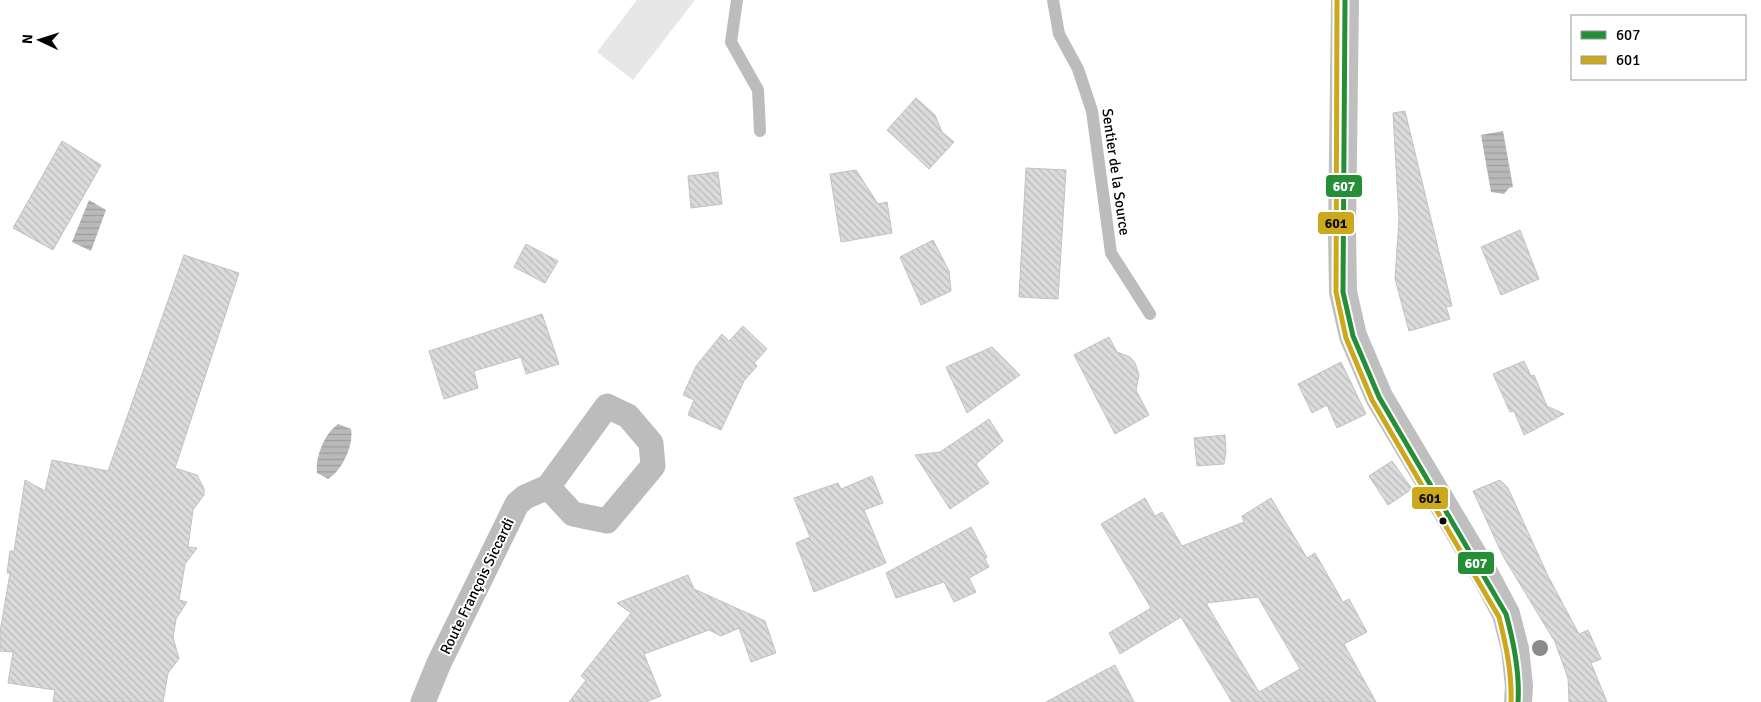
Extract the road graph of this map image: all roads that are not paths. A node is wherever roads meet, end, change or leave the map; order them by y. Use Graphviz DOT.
graph roads {
  1 [pos="737,0"];
  2 [pos="1053,0"];
  3 [pos="1345,0"];
  4 [pos="760,131"];
  5 [pos="1150,314"];
  6 [pos="548,487"];
  7 [pos="424,702"];
  8 [pos="1518,702"];
  1 -- 4 [label="lane"];
  2 -- 5 [label="lane, Sentier de la Source"];
  3 -- 8 [label="main road"];
  6 -- 6 [label="street"];
  6 -- 7 [label="street, Route François Siccardi"];
}
